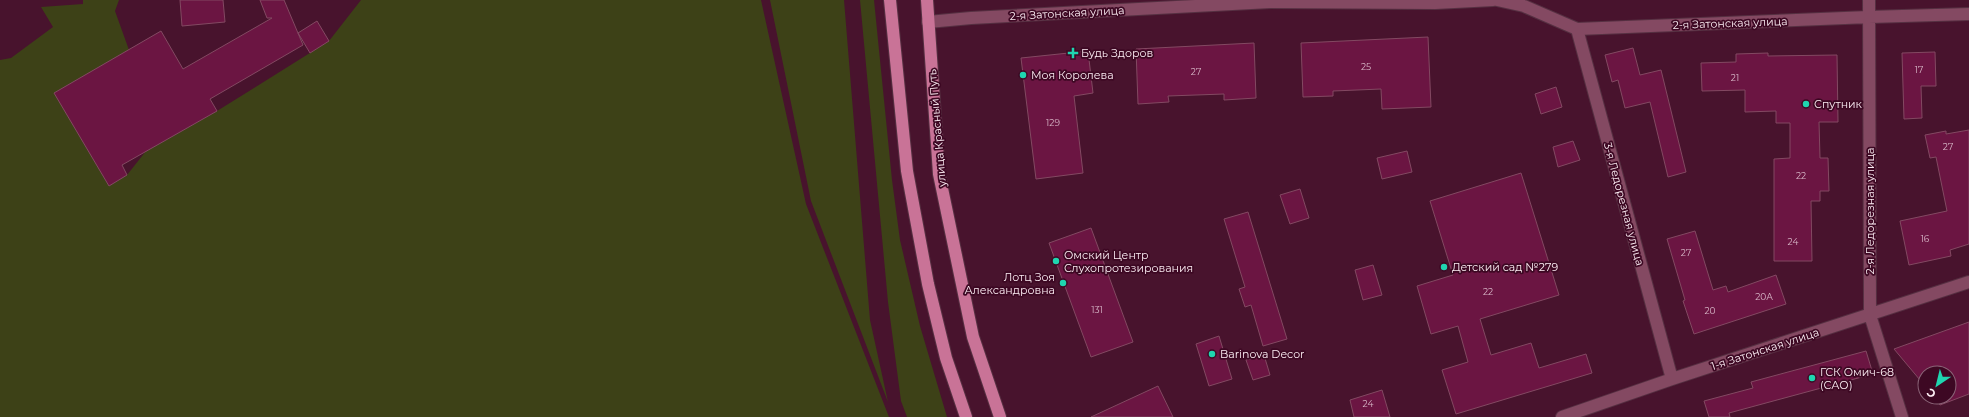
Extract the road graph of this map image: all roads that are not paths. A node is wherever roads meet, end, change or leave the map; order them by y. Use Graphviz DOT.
graph roads {
  1 [pos="890,0"];
  2 [pos="927,0"];
  3 [pos="1493,0"];
  4 [pos="1497,0"];
  5 [pos="1869,0"];
  6 [pos="1969,14"];
  7 [pos="1869,17"];
  8 [pos="928,22"];
  9 [pos="1577,29"];
  10 [pos="1969,282"];
  11 [pos="1870,315"];
  12 [pos="1672,379"];
  13 [pos="966,417"];
  14 [pos="1000,417"];
  15 [pos="1562,417"];
  16 [pos="1902,417"];
  1 -- 13 [label="main road"];
  2 -- 8 [label="main road, улица Красный Путь"];
  3 -- 8 [label="street, 2-я Затонская улица"];
  4 -- 9 [label="street, 2-я Затонская улица"];
  5 -- 7 [label="street, 2-я Ледорезная улица"];
  6 -- 7 [label="street, 2-я Затонская улица"];
  7 -- 9 [label="street, 2-я Затонская улица"];
  7 -- 11 [label="street, 2-я Ледорезная улица"];
  8 -- 14 [label="main road, улица Красный Путь"];
  9 -- 12 [label="street, 3-я Ледорезная улица"];
  10 -- 11 [label="street, 1-я Затонская улица"];
  11 -- 12 [label="street, 1-я Затонская улица"];
  11 -- 16 [label="street, 2-я Ледорезная улица"];
  12 -- 15 [label="street, 1-я Затонская улица"];
}
